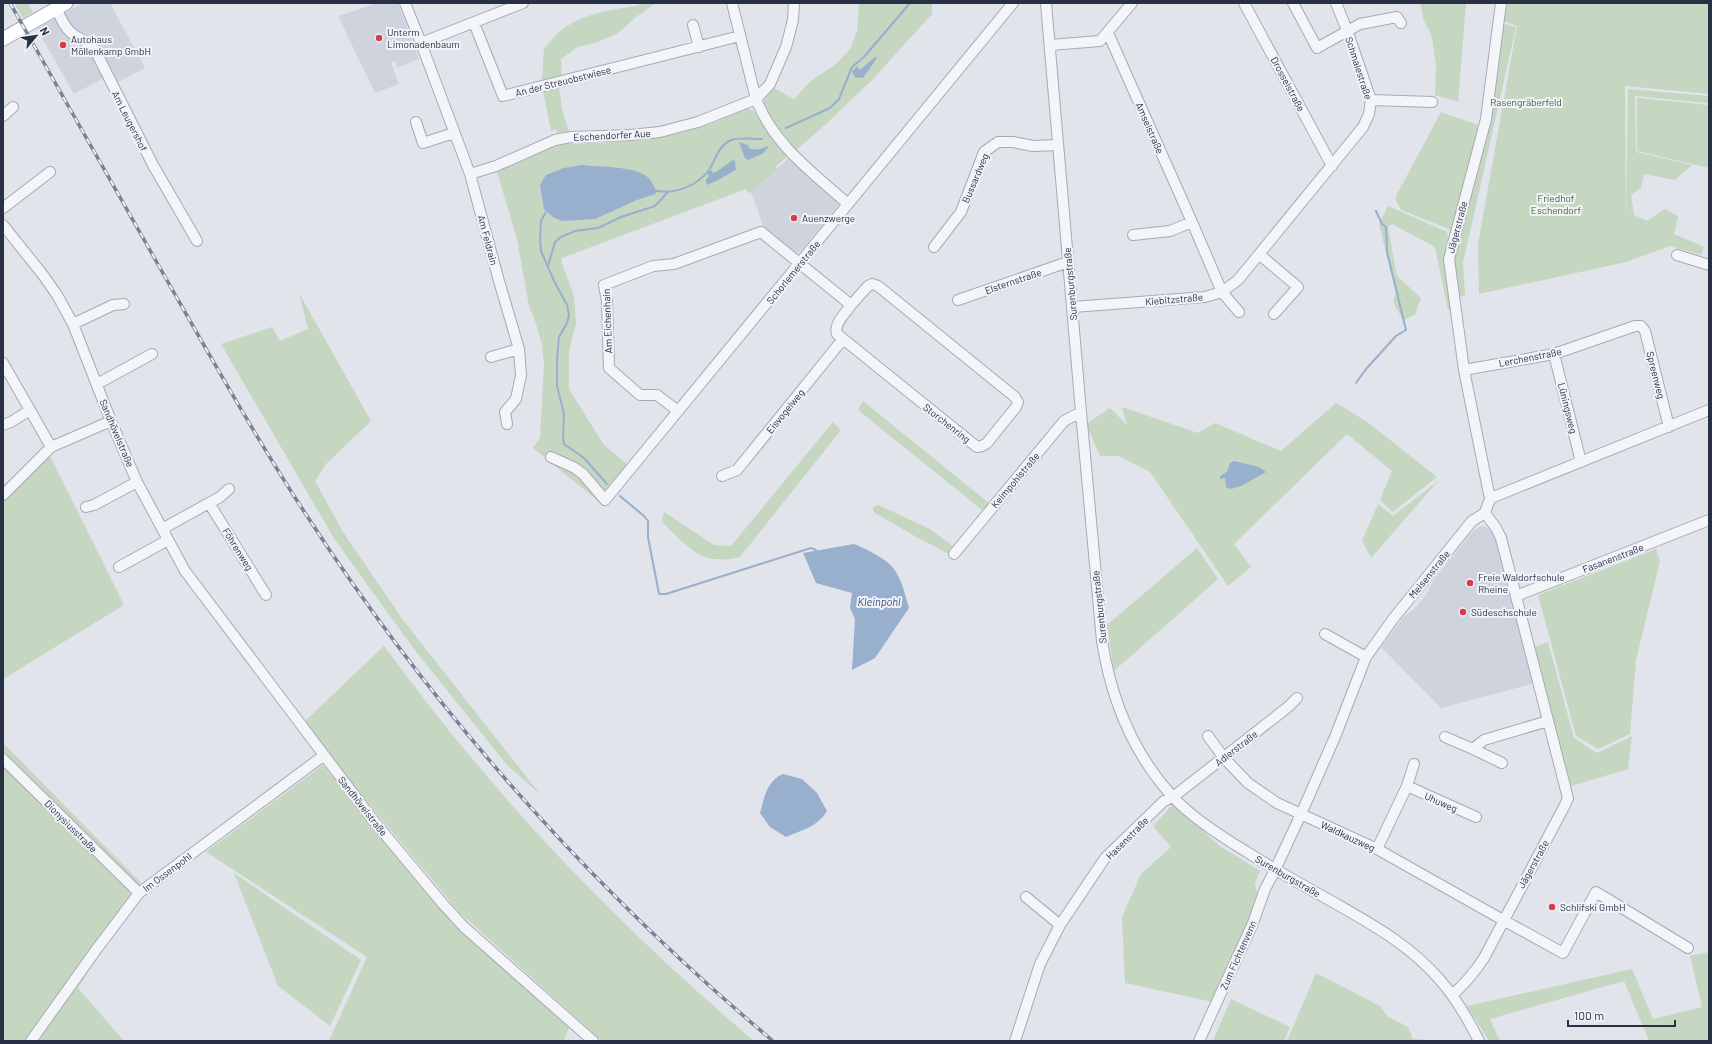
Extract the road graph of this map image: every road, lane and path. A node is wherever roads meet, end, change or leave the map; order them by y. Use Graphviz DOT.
graph roads {
  1 [pos="405,3"];
  2 [pos="523,3"];
  3 [pos="732,3"];
  4 [pos="794,3"];
  5 [pos="1046,3"];
  6 [pos="1132,3"];
  7 [pos="1244,3"];
  8 [pos="1293,3"];
  9 [pos="1336,3"];
  10 [pos="1501,3"];
  11 [pos="1012,4"];
  12 [pos="61,6"];
  13 [pos="474,22"];
  14 [pos="1401,23"];
  15 [pos="693,25"];
  16 [pos="1347,30"];
  17 [pos="1108,33"];
  18 [pos="740,36"];
  19 [pos="3,39"];
  20 [pos="421,43"];
  21 [pos="1050,45"];
  22 [pos="699,47"];
  23 [pos="756,100"];
  24 [pos="1371,100"];
  25 [pos="1432,102"];
  26 [pos="13,107"];
  27 [pos="3,116"];
  28 [pos="416,122"];
  29 [pos="454,133"];
  30 [pos="1058,145"];
  31 [pos="1332,166"];
  32 [pos="50,172"];
  33 [pos="470,174"];
  34 [pos="848,204"];
  35 [pos="3,208"];
  36 [pos="1192,222"];
  37 [pos="3,225"];
  38 [pos="1133,235"];
  39 [pos="197,241"];
  40 [pos="934,247"];
  41 [pos="1260,255"];
  42 [pos="1677,255"];
  43 [pos="1068,262"];
  44 [pos="800,264"];
  45 [pos="1709,265"];
  46 [pos="1222,292"];
  47 [pos="958,300"];
  48 [pos="124,304"];
  49 [pos="851,305"];
  50 [pos="1072,307"];
  51 [pos="1239,312"];
  52 [pos="1274,314"];
  53 [pos="73,324"];
  54 [pos="1641,326"];
  55 [pos="843,339"];
  56 [pos="519,349"];
  57 [pos="152,354"];
  58 [pos="1554,354"];
  59 [pos="491,357"];
  60 [pos="3,363"];
  61 [pos="1464,370"];
  62 [pos="96,384"];
  63 [pos="30,410"];
  64 [pos="1709,410"];
  65 [pos="678,411"];
  66 [pos="1081,412"];
  67 [pos="111,421"];
  68 [pos="507,424"];
  69 [pos="3,425"];
  70 [pos="1669,427"];
  71 [pos="51,447"];
  72 [pos="551,457"];
  73 [pos="1581,462"];
  74 [pos="722,476"];
  75 [pos="137,482"];
  76 [pos="228,490"];
  77 [pos="3,495"];
  78 [pos="1491,498"];
  79 [pos="210,503"];
  80 [pos="86,507"];
  81 [pos="1485,514"];
  82 [pos="1709,520"];
  83 [pos="162,529"];
  84 [pos="168,540"];
  85 [pos="954,554"];
  86 [pos="119,567"];
  87 [pos="266,595"];
  88 [pos="1516,596"];
  89 [pos="1325,634"];
  90 [pos="1366,657"];
  91 [pos="1297,698"];
  92 [pos="1548,721"];
  93 [pos="1208,736"];
  94 [pos="1445,737"];
  95 [pos="1473,749"];
  96 [pos="323,756"];
  97 [pos="1224,758"];
  98 [pos="3,760"];
  99 [pos="1502,762"];
  100 [pos="1414,764"];
  101 [pos="1407,786"];
  102 [pos="1173,797"];
  103 [pos="1301,814"];
  104 [pos="1476,817"];
  105 [pos="1377,849"];
  106 [pos="1276,870"];
  107 [pos="139,893"];
  108 [pos="1026,898"];
  109 [pos="1503,920"];
  110 [pos="1060,925"];
  111 [pos="1688,948"];
  112 [pos="1452,995"];
  113 [pos="32,1041"];
  114 [pos="594,1041"];
  115 [pos="1015,1041"];
  116 [pos="1200,1041"];
  117 [pos="1479,1041"];
  1 -- 20 [label="street, Am Feldrain"];
  2 -- 13 [label="street"];
  3 -- 18 [label="street"];
  4 -- 23 [label="street, Eschendorfer Aue"];
  5 -- 21 [label="street, Surenburgstraße"];
  6 -- 17 [label="street"];
  7 -- 31 [label="street, Drosselstraße"];
  8 -- 16 [label="street"];
  9 -- 16 [label="street, Schmalestraße"];
  10 -- 61 [label="street, Jägerstraße"];
  11 -- 34 [label="street, Schorlemerstraße"];
  12 -- 19 [label="main road"];
  12 -- 39 [label="street, Am Leugershof"];
  13 -- 20 [label="street"];
  13 -- 22 [label="street, An der Streuobstwiese"];
  14 -- 16 [label="street, Schmalestraße"];
  15 -- 22 [label="street"];
  16 -- 24 [label="street, Schmalestraße"];
  17 -- 21 [label="street"];
  17 -- 36 [label="street, Amselstraße"];
  18 -- 22 [label="street, An der Streuobstwiese"];
  18 -- 23 [label="street"];
  20 -- 29 [label="street, Am Feldrain"];
  21 -- 30 [label="street, Surenburgstraße"];
  23 -- 33 [label="street, Eschendorfer Aue"];
  23 -- 34 [label="street"];
  24 -- 25 [label="street"];
  24 -- 31 [label="street, Schmalestraße"];
  26 -- 27 [label="street"];
  28 -- 29 [label="street"];
  29 -- 33 [label="street, Am Feldrain"];
  30 -- 40 [label="street, Bussardweg"];
  30 -- 43 [label="street, Surenburgstraße"];
  31 -- 41 [label="street, Kiebitzstraße"];
  32 -- 35 [label="street"];
  33 -- 56 [label="street, Am Feldrain"];
  34 -- 44 [label="street, Schorlemerstraße"];
  36 -- 38 [label="street"];
  36 -- 46 [label="street, Amselstraße"];
  37 -- 53 [label="street, Sandhövelstraße"];
  41 -- 46 [label="street, Kiebitzstraße"];
  41 -- 52 [label="street"];
  42 -- 45 [label="street"];
  43 -- 47 [label="street, Elsternstraße"];
  43 -- 50 [label="street, Surenburgstraße"];
  44 -- 49 [label="street"];
  44 -- 65 [label="street, Schorlemerstraße"];
  44 -- 65 [label="street, Am Eichenhain"];
  46 -- 50 [label="street, Kiebitzstraße"];
  46 -- 51 [label="street, Amselstraße"];
  48 -- 53 [label="street"];
  49 -- 55 [label="street, Storchenring"];
  49 -- 55 [label="street, Storchenring"];
  50 -- 66 [label="street, Surenburgstraße"];
  53 -- 62 [label="street, Sandhövelstraße"];
  54 -- 58 [label="street, Lerchenstraße"];
  54 -- 70 [label="street, Spreenweg"];
  55 -- 74 [label="street, Eisvogelweg"];
  56 -- 59 [label="street"];
  56 -- 68 [label="street, Am Feldrain"];
  57 -- 62 [label="street"];
  58 -- 61 [label="street, Lerchenstraße"];
  58 -- 73 [label="street, Lüningsweg"];
  60 -- 63 [label="street"];
  61 -- 78 [label="street, Jägerstraße"];
  62 -- 67 [label="street, Sandhövelstraße"];
  63 -- 69 [label="street"];
  63 -- 71 [label="street"];
  64 -- 70 [label="street"];
  65 -- 72 [label="street, Schorlemerstraße"];
  66 -- 85 [label="street, Keimpohlstraße"];
  66 -- 102 [label="street, Surenburgstraße"];
  67 -- 71 [label="street"];
  67 -- 75 [label="street, Sandhövelstraße"];
  70 -- 73 [label="street"];
  71 -- 77 [label="street"];
  73 -- 78 [label="street"];
  75 -- 80 [label="street"];
  75 -- 83 [label="street, Sandhövelstraße"];
  76 -- 79 [label="street"];
  78 -- 81 [label="street"];
  79 -- 83 [label="street"];
  79 -- 87 [label="street, Föhrenweg"];
  81 -- 88 [label="street, Jägerstraße"];
  81 -- 90 [label="street, Meisenstraße"];
  82 -- 88 [label="street, Fasanenstraße"];
  83 -- 84 [label="street, Sandhövelstraße"];
  84 -- 86 [label="street"];
  84 -- 96 [label="street, Sandhövelstraße"];
  88 -- 92 [label="street, Jägerstraße"];
  89 -- 90 [label="street"];
  90 -- 103 [label="street, Meisenstraße"];
  91 -- 97 [label="street, Adlerstraße"];
  92 -- 95 [label="street"];
  92 -- 109 [label="street, Jägerstraße"];
  93 -- 97 [label="street, Waldkauzweg"];
  94 -- 95 [label="street"];
  95 -- 99 [label="street"];
  96 -- 107 [label="street, Im Ossenpohl"];
  96 -- 114 [label="street, Sandhövelstraße"];
  97 -- 102 [label="street, Adlerstraße"];
  97 -- 103 [label="street, Waldkauzweg"];
  98 -- 107 [label="street, Dionysiusstraße"];
  100 -- 101 [label="street"];
  101 -- 104 [label="street, Uhuweg"];
  101 -- 105 [label="street"];
  102 -- 106 [label="street, Surenburgstraße"];
  102 -- 110 [label="street, Hasenstraße"];
  103 -- 105 [label="street, Waldkauzweg"];
  103 -- 106 [label="street, Meisenstraße"];
  105 -- 109 [label="street, Waldkauzweg"];
  106 -- 112 [label="street, Surenburgstraße"];
  106 -- 116 [label="street, Zum Fichtenvenn"];
  107 -- 113 [label="street, Im Ossenpohl"];
  108 -- 110 [label="street"];
  109 -- 111 [label="street, Waldkauzweg"];
  109 -- 112 [label="street, Jägerstraße"];
  110 -- 115 [label="street, Hasenstraße"];
  112 -- 117 [label="street, Surenburgstraße"];
}
